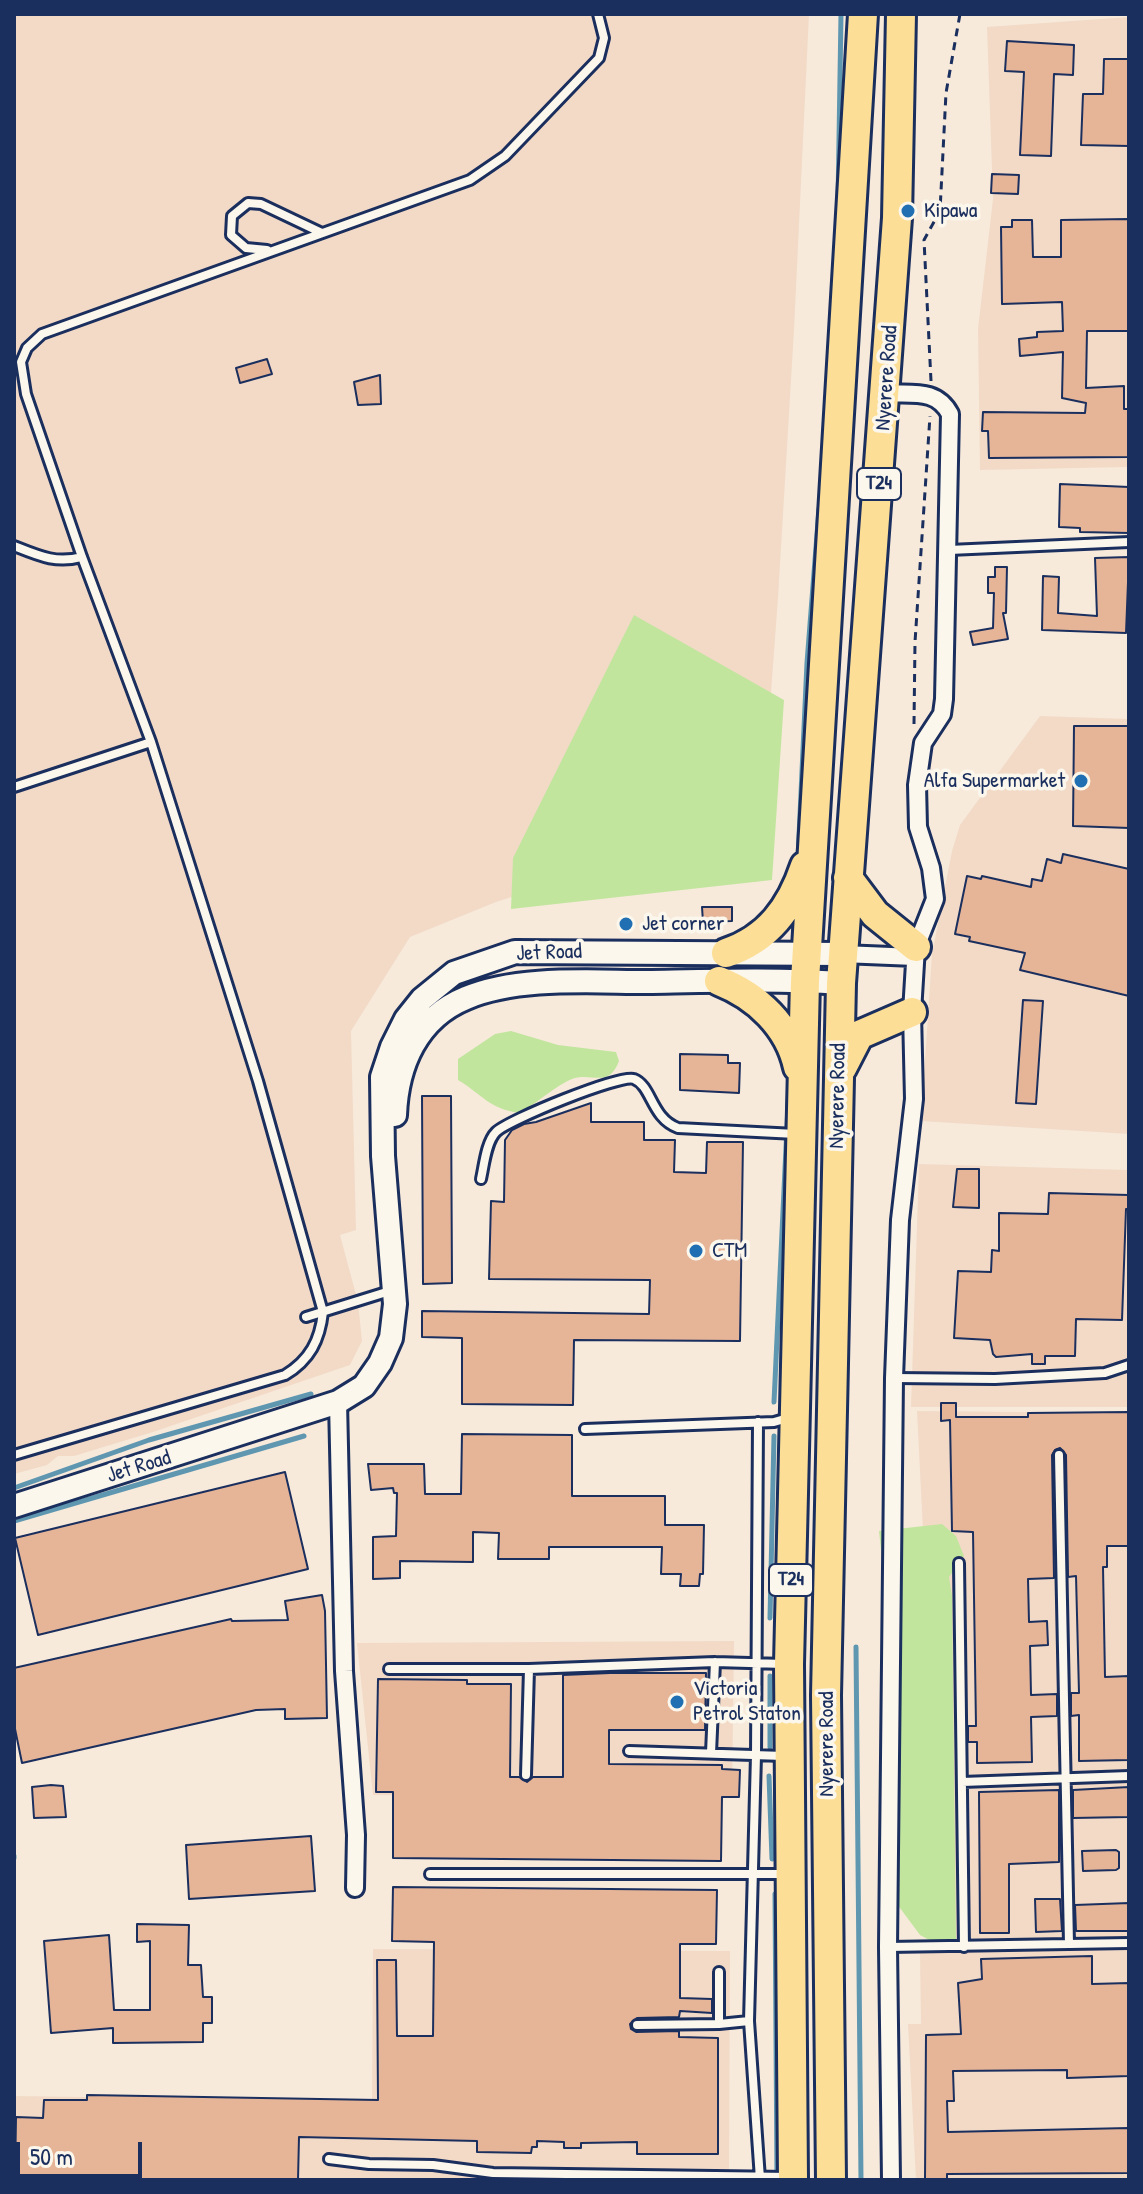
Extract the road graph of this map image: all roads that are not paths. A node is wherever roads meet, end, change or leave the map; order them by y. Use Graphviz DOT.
graph roads {
  1 [pos="598,14"];
  2 [pos="863,14"];
  3 [pos="901,14"];
  4 [pos="322,233"];
  5 [pos="280,249"];
  6 [pos="886,393"];
  7 [pos="1129,542"];
  8 [pos="14,546"];
  9 [pos="949,550"];
  10 [pos="82,557"];
  11 [pos="151,742"];
  12 [pos="14,787"];
  13 [pos="814,836"];
  14 [pos="848,878"];
  15 [pos="916,952"];
  16 [pos="726,953"];
  17 [pos="842,954"];
  18 [pos="806,967"];
  19 [pos="719,981"];
  20 [pos="851,983"];
  21 [pos="912,1012"];
  22 [pos="838,1076"];
  23 [pos="801,1087"];
  24 [pos="800,1135"];
  25 [pos="481,1179"];
  26 [pos="389,1215"];
  27 [pos="393,1290"];
  28 [pos="323,1312"];
  29 [pos="306,1317"];
  30 [pos="1129,1365"];
  31 [pos="894,1378"];
  32 [pos="338,1402"];
  33 [pos="795,1416"];
  34 [pos="758,1422"];
  35 [pos="585,1429"];
  36 [pos="14,1455"];
  37 [pos="1059,1455"];
  38 [pos="14,1506"];
  39 [pos="959,1563"];
  40 [pos="715,1662"];
  41 [pos="755,1663"];
  42 [pos="789,1664"];
  43 [pos="389,1669"];
  44 [pos="529,1669"];
  45 [pos="629,1751"];
  46 [pos="711,1753"];
  47 [pos="756,1755"];
  48 [pos="789,1757"];
  49 [pos="526,1775"];
  50 [pos="1129,1776"];
  51 [pos="1065,1779"];
  52 [pos="962,1782"];
  53 [pos="430,1874"];
  54 [pos="790,1874"];
  55 [pos="751,1875"];
  56 [pos="355,1888"];
  57 [pos="1129,1943"];
  58 [pos="1069,1944"];
  59 [pos="888,1947"];
  60 [pos="964,1947"];
  61 [pos="719,1972"];
  62 [pos="749,2021"];
  63 [pos="719,2024"];
  64 [pos="637,2025"];
  65 [pos="329,2159"];
  66 [pos="760,2178"];
  67 [pos="793,2178"];
  68 [pos="831,2180"];
  69 [pos="891,2180"];
  1 -- 4 [label="lane"];
  2 -- 13 [label="highway, Nyerere Road / T24"];
  3 -- 6 [label="highway, Nyerere Road / T24"];
  4 -- 5 [label="lane"];
  4 -- 5 [label="lane"];
  5 -- 10 [label="lane"];
  6 -- 9 [label="street"];
  6 -- 14 [label="highway, Nyerere Road / T24"];
  7 -- 9 [label="lane"];
  8 -- 10 [label="lane"];
  9 -- 15 [label="street"];
  10 -- 11 [label="lane"];
  11 -- 12 [label="lane"];
  11 -- 28 [label="lane"];
  13 -- 16 [label="highway"];
  13 -- 18 [label="highway, Nyerere Road / T24"];
  14 -- 15 [label="highway"];
  14 -- 17 [label="highway, Nyerere Road / T24"];
  15 -- 17 [label="street, Jet Road"];
  15 -- 21 [label="street"];
  16 -- 18 [label="main road, Jet Road"];
  16 -- 26 [label="main road, Jet Road"];
  17 -- 18 [label="main road, Jet Road"];
  17 -- 20 [label="highway, Nyerere Road / T24"];
  18 -- 19 [label="main road, Jet Road"];
  18 -- 20 [label="main road, Jet Road"];
  18 -- 23 [label="highway, Nyerere Road / T24"];
  19 -- 23 [label="highway"];
  19 -- 26 [label="main road, Jet Road"];
  20 -- 22 [label="highway, Nyerere Road / T24"];
  21 -- 22 [label="highway"];
  21 -- 31 [label="street"];
  22 -- 68 [label="highway, Nyerere Road / T24"];
  23 -- 24 [label="highway, Nyerere Road / T24"];
  24 -- 25 [label="lane"];
  24 -- 33 [label="highway, Nyerere Road / T24"];
  26 -- 27 [label="main road, Jet Road"];
  27 -- 28 [label="lane"];
  27 -- 32 [label="main road, Jet Road"];
  28 -- 29 [label="lane"];
  28 -- 36 [label="lane"];
  30 -- 31 [label="lane"];
  31 -- 59 [label="street"];
  32 -- 38 [label="main road, Jet Road"];
  32 -- 56 [label="street"];
  33 -- 34 [label="lane"];
  33 -- 42 [label="highway, Nyerere Road / T24"];
  34 -- 35 [label="lane"];
  34 -- 41 [label="lane"];
  37 -- 51 [label="lane"];
  39 -- 52 [label="lane"];
  40 -- 41 [label="lane"];
  40 -- 44 [label="lane"];
  40 -- 46 [label="lane"];
  41 -- 42 [label="lane"];
  41 -- 47 [label="lane"];
  42 -- 48 [label="highway, Nyerere Road / T24"];
  43 -- 44 [label="lane"];
  44 -- 49 [label="lane"];
  45 -- 46 [label="lane"];
  46 -- 47 [label="lane"];
  47 -- 48 [label="lane"];
  47 -- 55 [label="lane"];
  48 -- 54 [label="highway, Nyerere Road / T24"];
  50 -- 51 [label="lane"];
  51 -- 52 [label="lane"];
  51 -- 58 [label="lane"];
  52 -- 60 [label="lane"];
  53 -- 55 [label="lane"];
  54 -- 55 [label="lane"];
  54 -- 67 [label="highway, Nyerere Road / T24"];
  55 -- 62 [label="lane"];
  57 -- 58 [label="lane"];
  58 -- 60 [label="lane"];
  59 -- 60 [label="lane"];
  59 -- 69 [label="street"];
  61 -- 63 [label="lane"];
  62 -- 63 [label="lane"];
  62 -- 66 [label="lane"];
  63 -- 64 [label="lane"];
  65 -- 66 [label="lane"];
  66 -- 67 [label="lane"];
}
